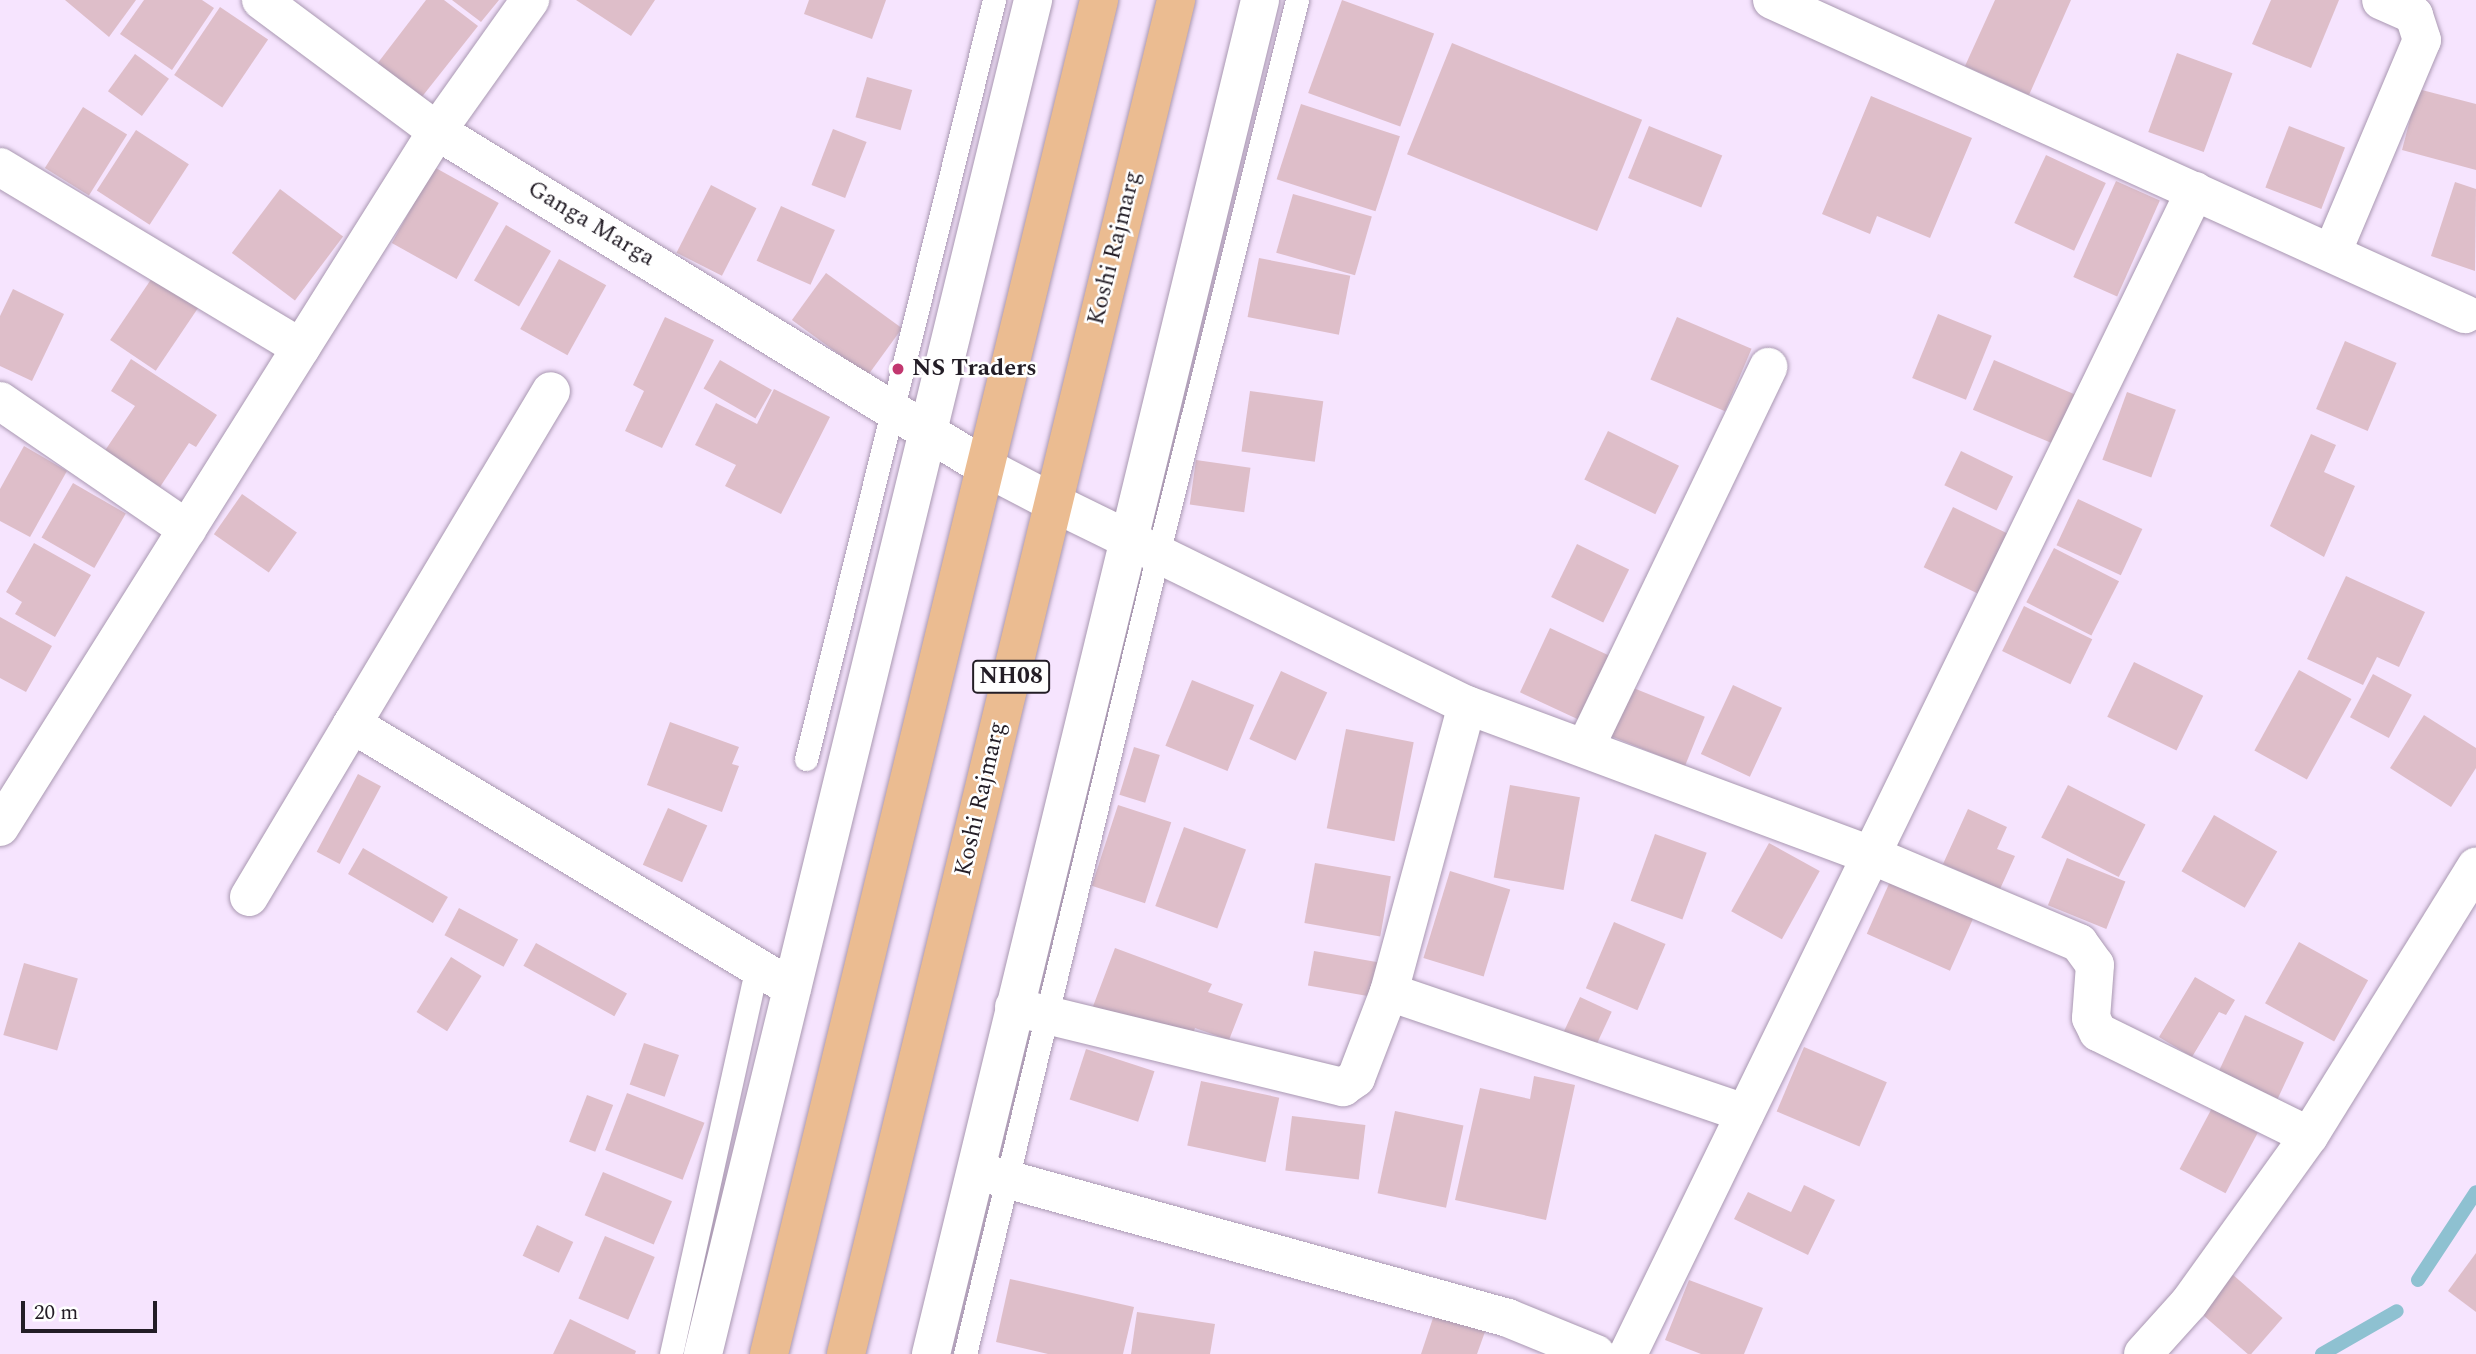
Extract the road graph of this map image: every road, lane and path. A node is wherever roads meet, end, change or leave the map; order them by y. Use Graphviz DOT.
graph roads {
  1 [pos="261,0"];
  2 [pos="530,0"];
  3 [pos="994,0"];
  4 [pos="1033,0"];
  5 [pos="1099,0"];
  6 [pos="1176,0"];
  7 [pos="1260,0"];
  8 [pos="1297,0"];
  9 [pos="1772,0"];
  10 [pos="2381,0"];
  11 [pos="1834,13"];
  12 [pos="437,131"];
  13 [pos="0,167"];
  14 [pos="2195,191"];
  15 [pos="2332,253"];
  16 [pos="2465,314"];
  17 [pos="301,348"];
  18 [pos="1768,367"];
  19 [pos="551,391"];
  20 [pos="0,401"];
  21 [pos="891,406"];
  22 [pos="930,433"];
  23 [pos="985,467"];
  24 [pos="1052,502"];
  25 [pos="187,530"];
  26 [pos="1143,547"];
  27 [pos="1467,705"];
  28 [pos="352,724"];
  29 [pos="1585,748"];
  30 [pos="806,759"];
  31 [pos="0,827"];
  32 [pos="1871,855"];
  33 [pos="2476,867"];
  34 [pos="249,897"];
  35 [pos="757,966"];
  36 [pos="792,988"];
  37 [pos="1389,992"];
  38 [pos="1031,1011"];
  39 [pos="1745,1113"];
  40 [pos="2309,1136"];
  41 [pos="993,1176"];
  42 [pos="671,1354"];
  43 [pos="702,1354"];
  44 [pos="769,1354"];
  45 [pos="846,1354"];
  46 [pos="931,1354"];
  47 [pos="965,1354"];
  48 [pos="1596,1354"];
  49 [pos="1628,1354"];
  50 [pos="2143,1354"];
  1 -- 12 [label="street, Ganga Marga"];
  2 -- 12 [label="street"];
  3 -- 21 [label="lane"];
  4 -- 22 [label="street"];
  5 -- 23 [label="main road, NH08"];
  6 -- 24 [label="main road, Koshi Rajmarg / NH08"];
  7 -- 26 [label="street"];
  8 -- 26 [label="lane"];
  9 -- 11 [label="street"];
  10 -- 15 [label="street"];
  11 -- 14 [label="street"];
  12 -- 17 [label="street"];
  12 -- 21 [label="street, Ganga Marga"];
  13 -- 17 [label="street"];
  14 -- 15 [label="street"];
  14 -- 32 [label="street"];
  15 -- 16 [label="street"];
  17 -- 25 [label="street"];
  18 -- 29 [label="street"];
  19 -- 28 [label="street"];
  20 -- 25 [label="street"];
  21 -- 22 [label="street, Ganga Marga"];
  21 -- 30 [label="lane"];
  22 -- 23 [label="street, Ganga Marga"];
  22 -- 36 [label="street"];
  23 -- 24 [label="street, Ganga Marga"];
  23 -- 44 [label="main road, NH08"];
  24 -- 26 [label="street, Ganga Marga"];
  24 -- 45 [label="main road, Koshi Rajmarg / NH08"];
  25 -- 31 [label="street"];
  26 -- 27 [label="street, Ganga Marga"];
  26 -- 38 [label="street"];
  27 -- 29 [label="street, Ganga Marga"];
  27 -- 37 [label="street"];
  28 -- 34 [label="street"];
  28 -- 35 [label="street"];
  29 -- 32 [label="street, Ganga Marga"];
  32 -- 39 [label="street"];
  32 -- 40 [label="street, Ganga Marga"];
  33 -- 40 [label="street"];
  35 -- 36 [label="street"];
  35 -- 42 [label="lane"];
  36 -- 43 [label="street"];
  37 -- 38 [label="street"];
  37 -- 39 [label="street"];
  38 -- 41 [label="street"];
  39 -- 49 [label="street"];
  40 -- 50 [label="street"];
  41 -- 46 [label="street"];
  41 -- 47 [label="lane"];
  41 -- 48 [label="street"];
}
